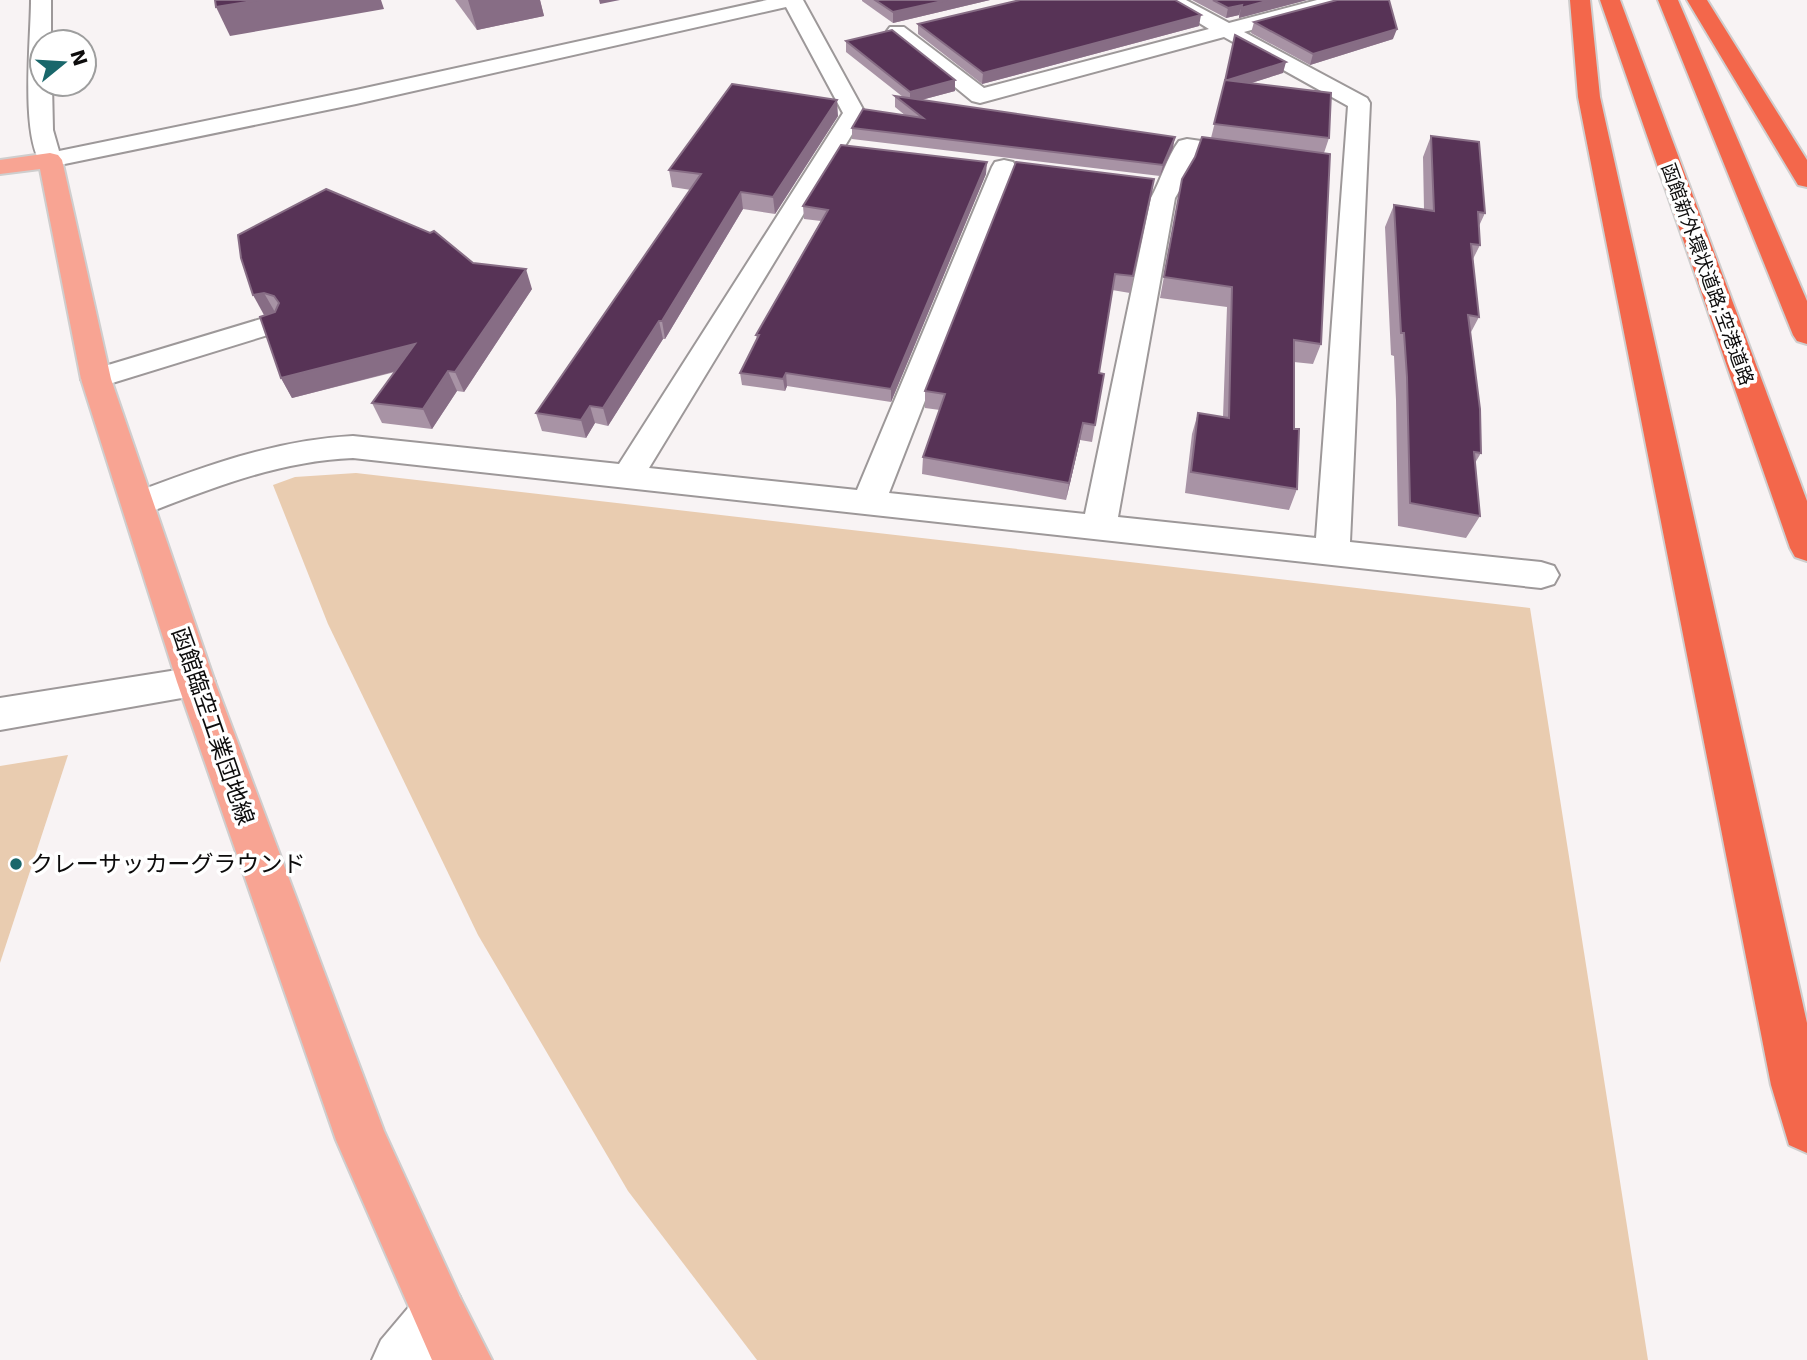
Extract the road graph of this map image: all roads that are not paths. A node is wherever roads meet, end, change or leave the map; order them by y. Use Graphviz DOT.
graph roads {
  1 [pos="41,0"];
  2 [pos="792,0"];
  3 [pos="1172,0"];
  4 [pos="1339,0"];
  5 [pos="1580,0"];
  6 [pos="1610,0"];
  7 [pos="1668,0"];
  8 [pos="1697,0"];
  9 [pos="923,25"];
  10 [pos="1226,30"];
  11 [pos="845,43"];
  12 [pos="819,48"];
  13 [pos="833,146"];
  14 [pos="860,149"];
  15 [pos="1278,158"];
  16 [pos="50,160"];
  17 [pos="0,167"];
  18 [pos="1004,167"];
  19 [pos="1807,180"];
  20 [pos="274,324"];
  21 [pos="1807,335"];
  22 [pos="96,379"];
  23 [pos="628,476"];
  24 [pos="868,503"];
  25 [pos="138,504"];
  26 [pos="1098,527"];
  27 [pos="1807,548"];
  28 [pos="1332,553"];
  29 [pos="1541,575"];
  30 [pos="196,682"];
  31 [pos="0,714"];
  32 [pos="1807,1127"];
  33 [pos="451,1338"];
  34 [pos="401,1360"];
  1 -- 16 [label="street"];
  2 -- 12 [label="street"];
  2 -- 16 [label="street"];
  3 -- 10 [label="street"];
  4 -- 10 [label="street"];
  5 -- 32 [label="highway"];
  6 -- 27 [label="highway, 函館新外環状道路;空港道路"];
  7 -- 21 [label="highway"];
  8 -- 19 [label="highway"];
  9 -- 10 [label="street"];
  10 -- 28 [label="street"];
  11 -- 12 [label="street"];
  12 -- 13 [label="street"];
  13 -- 14 [label="street"];
  13 -- 23 [label="street"];
  15 -- 26 [label="street"];
  16 -- 17 [label="main road"];
  16 -- 22 [label="main road, 函館臨空工業団地線"];
  18 -- 24 [label="street"];
  20 -- 22 [label="street"];
  22 -- 25 [label="main road, 函館臨空工業団地線"];
  23 -- 24 [label="street"];
  23 -- 25 [label="street"];
  24 -- 26 [label="street"];
  25 -- 30 [label="main road, 函館臨空工業団地線"];
  26 -- 28 [label="street"];
  28 -- 29 [label="street"];
  30 -- 31 [label="street"];
  30 -- 33 [label="main road, 函館臨空工業団地線"];
  33 -- 34 [label="street"];
}
